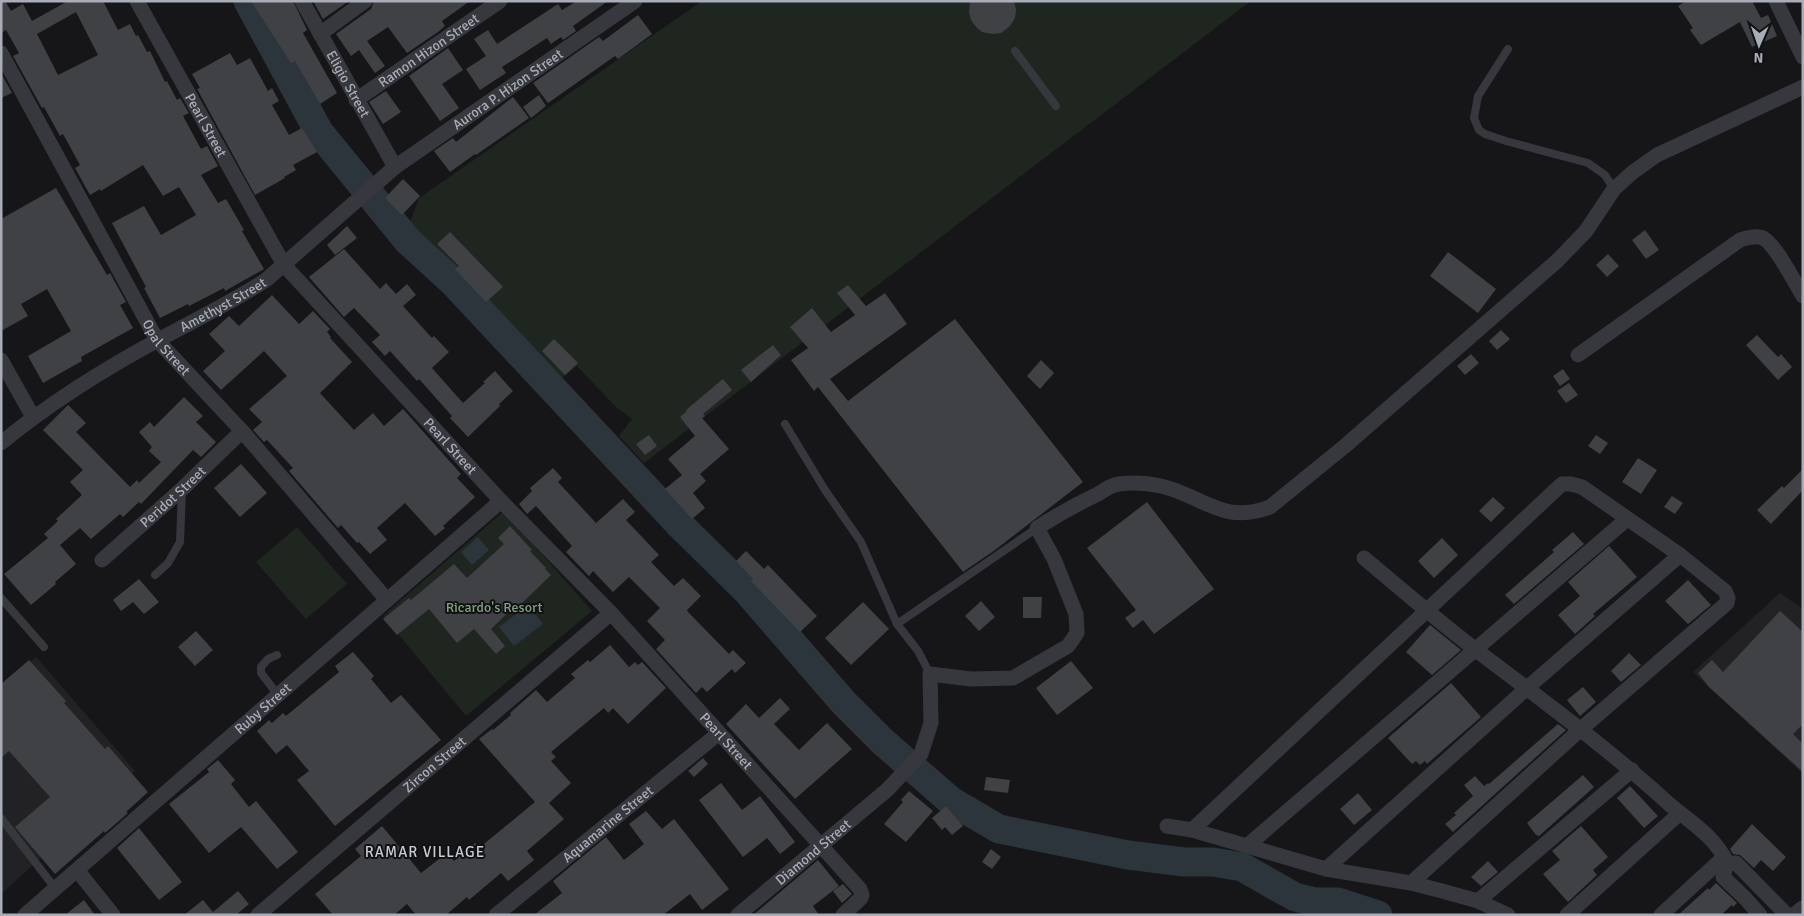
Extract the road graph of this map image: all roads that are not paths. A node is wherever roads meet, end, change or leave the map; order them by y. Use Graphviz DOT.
graph roads {
  1 [pos="137,1"];
  2 [pos="302,1"];
  3 [pos="364,1"];
  4 [pos="500,1"];
  5 [pos="635,1"];
  6 [pos="1776,1"];
  7 [pos="320,34"];
  8 [pos="1508,49"];
  9 [pos="1015,52"];
  10 [pos="1,53"];
  11 [pos="1803,57"];
  12 [pos="1803,87"];
  13 [pos="356,100"];
  14 [pos="1056,106"];
  15 [pos="395,167"];
  16 [pos="381,180"];
  17 [pos="1614,189"];
  18 [pos="284,265"];
  19 [pos="1803,296"];
  20 [pos="158,340"];
  21 [pos="1578,355"];
  22 [pos="1,360"];
  23 [pos="33,417"];
  24 [pos="785,424"];
  25 [pos="242,431"];
  26 [pos="1,443"];
  27 [pos="182,489"];
  28 [pos="501,501"];
  29 [pos="1627,519"];
  30 [pos="1037,528"];
  31 [pos="1680,555"];
  32 [pos="1364,558"];
  33 [pos="102,560"];
  34 [pos="155,575"];
  35 [pos="1,598"];
  36 [pos="387,600"];
  37 [pos="1427,610"];
  38 [pos="610,613"];
  39 [pos="897,624"];
  40 [pos="44,647"];
  41 [pos="1474,649"];
  42 [pos="276,655"];
  43 [pos="930,674"];
  44 [pos="1527,688"];
  45 [pos="278,695"];
  46 [pos="1581,729"];
  47 [pos="719,733"];
  48 [pos="1632,770"];
  49 [pos="1680,814"];
  50 [pos="1,818"];
  51 [pos="1167,826"];
  52 [pos="1192,830"];
  53 [pos="822,846"];
  54 [pos="1247,846"];
  55 [pos="1725,860"];
  56 [pos="1326,869"];
  57 [pos="77,870"];
  58 [pos="1411,884"];
  59 [pos="55,888"];
  60 [pos="1478,901"];
  61 [pos="1803,910"];
  62 [pos="24,915"];
  63 [pos="113,915"];
  64 [pos="258,915"];
  65 [pos="496,915"];
  66 [pos="738,915"];
  67 [pos="843,915"];
  68 [pos="1508,915"];
  69 [pos="1567,915"];
  70 [pos="1662,915"];
  71 [pos="1760,915"];
  72 [pos="1786,915"];
  73 [pos="1796,915"];
  1 -- 18 [label="street, Pearl Street"];
  2 -- 7 [label="street, Eligio Street"];
  3 -- 7 [label="street"];
  4 -- 13 [label="street, Ramon Hizon Street"];
  5 -- 15 [label="street, Aurora P. Hizon Street"];
  6 -- 11 [label="street"];
  7 -- 13 [label="street, Eligio Street"];
  8 -- 17 [label="lane"];
  9 -- 14 [label="lane"];
  10 -- 20 [label="street, Opal Street"];
  12 -- 17 [label="street"];
  13 -- 15 [label="street, Eligio Street"];
  15 -- 16 [label="street, Aurora P. Hizon Street"];
  16 -- 18 [label="street, Amethyst Street"];
  17 -- 30 [label="street"];
  18 -- 20 [label="street, Amethyst Street"];
  18 -- 28 [label="street, Pearl Street"];
  19 -- 21 [label="street"];
  20 -- 23 [label="street, Amethyst Street"];
  20 -- 25 [label="street, Opal Street"];
  22 -- 23 [label="street"];
  23 -- 26 [label="street, Amethyst Street"];
  24 -- 39 [label="lane"];
  25 -- 27 [label="street, Peridot Street"];
  25 -- 36 [label="street, Opal Street"];
  27 -- 33 [label="street, Peridot Street"];
  27 -- 34 [label="lane"];
  28 -- 36 [label="street, Ruby Street"];
  28 -- 38 [label="street, Pearl Street"];
  29 -- 31 [label="street"];
  29 -- 37 [label="street"];
  29 -- 41 [label="street"];
  30 -- 39 [label="lane"];
  30 -- 43 [label="street"];
  31 -- 44 [label="street"];
  31 -- 46 [label="street"];
  32 -- 37 [label="street"];
  35 -- 40 [label="lane"];
  36 -- 45 [label="street, Ruby Street"];
  37 -- 41 [label="street"];
  37 -- 52 [label="street"];
  38 -- 47 [label="street, Pearl Street"];
  38 -- 64 [label="street, Zircon Street"];
  39 -- 43 [label="lane"];
  41 -- 44 [label="street"];
  41 -- 54 [label="street"];
  42 -- 45 [label="lane"];
  43 -- 53 [label="street, Diamond Street"];
  44 -- 46 [label="street"];
  44 -- 56 [label="street"];
  45 -- 57 [label="street, Ruby Street"];
  46 -- 48 [label="street"];
  46 -- 58 [label="street"];
  47 -- 53 [label="street, Pearl Street"];
  47 -- 65 [label="street, Aquamarine Street"];
  48 -- 49 [label="street"];
  48 -- 60 [label="street"];
  49 -- 55 [label="street"];
  49 -- 69 [label="street"];
  50 -- 59 [label="lane"];
  51 -- 52 [label="street"];
  52 -- 54 [label="street"];
  53 -- 66 [label="street, Diamond Street"];
  53 -- 67 [label="street, Pearl Street"];
  54 -- 56 [label="street"];
  55 -- 70 [label="street"];
  55 -- 71 [label="street"];
  55 -- 72 [label="street"];
  56 -- 58 [label="street"];
  57 -- 59 [label="street, Ruby Street"];
  57 -- 63 [label="street"];
  58 -- 60 [label="street"];
  59 -- 62 [label="street, Ruby Street"];
  60 -- 68 [label="street"];
  61 -- 73 [label="street"];
}
